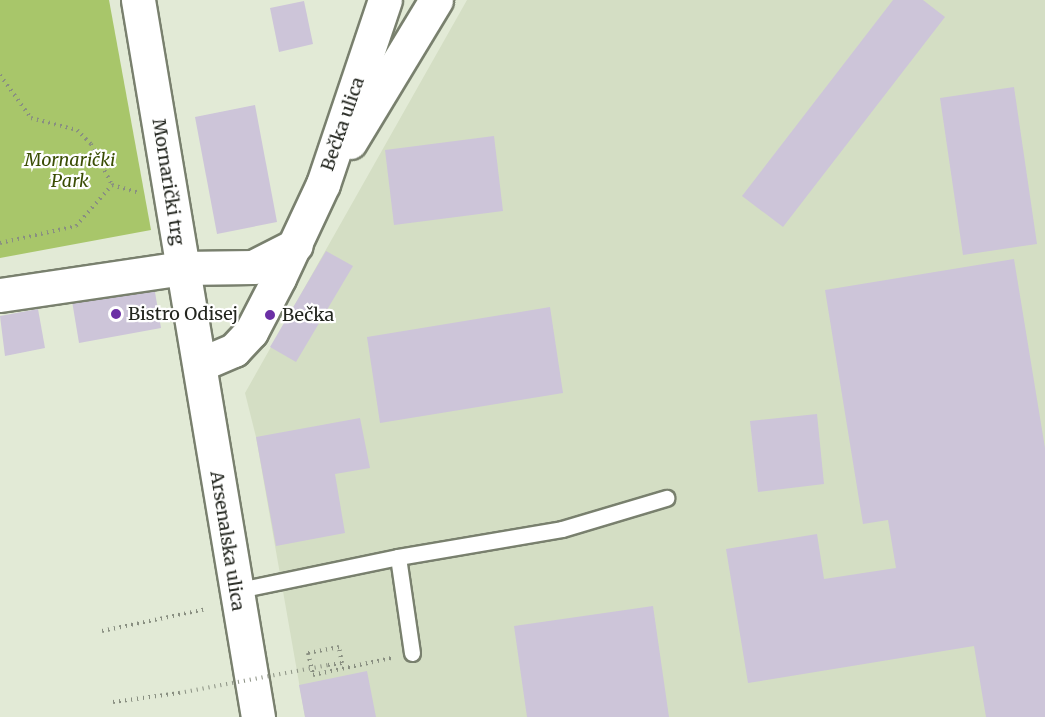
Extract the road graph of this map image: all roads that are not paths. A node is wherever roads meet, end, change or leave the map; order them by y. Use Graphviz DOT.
graph roads {
  1 [pos="138,0"];
  2 [pos="385,0"];
  3 [pos="436,0"];
  4 [pos="323,184"];
  5 [pos="296,245"];
  6 [pos="182,268"];
  7 [pos="0,295"];
  8 [pos="201,364"];
  9 [pos="666,498"];
  10 [pos="398,557"];
  11 [pos="234,591"];
  12 [pos="412,653"];
  13 [pos="258,717"];
  1 -- 6 [label="main road, Mornarički trg"];
  2 -- 4 [label="main road, Bečka ulica"];
  3 -- 4 [label="main road"];
  4 -- 5 [label="main road, Bečka ulica"];
  5 -- 6 [label="main road"];
  5 -- 8 [label="main road, Bečka ulica"];
  6 -- 7 [label="main road"];
  6 -- 8 [label="main road, Mornarički trg"];
  8 -- 11 [label="main road, Arsenalska ulica"];
  9 -- 10 [label="lane"];
  10 -- 11 [label="lane"];
  10 -- 12 [label="lane"];
  11 -- 13 [label="main road, Arsenalska ulica"];
}
